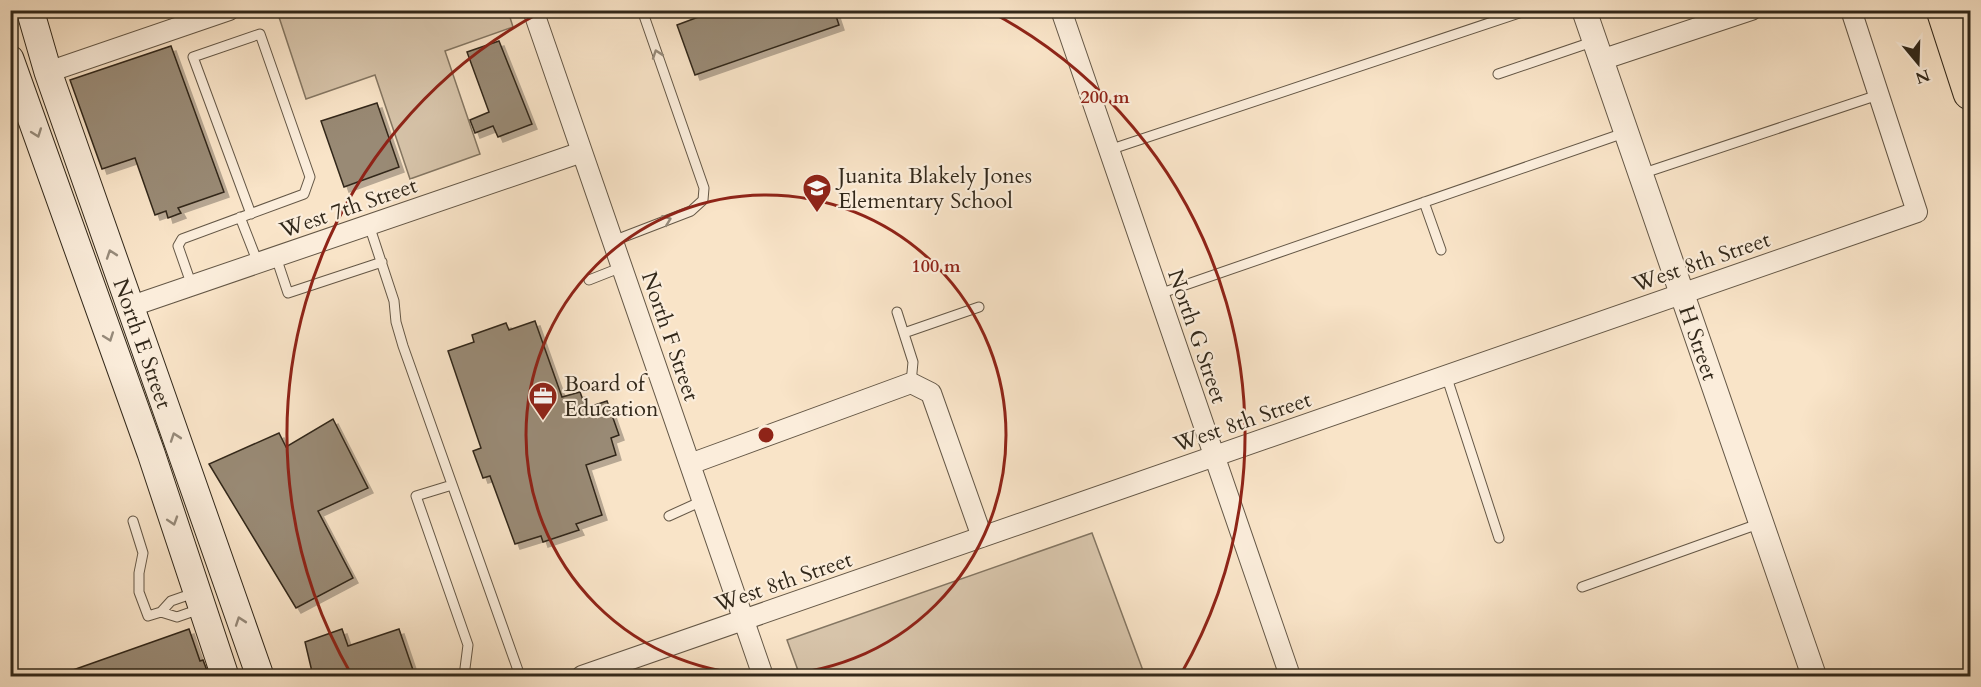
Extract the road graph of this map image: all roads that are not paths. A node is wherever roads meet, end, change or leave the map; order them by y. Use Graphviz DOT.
graph roads {
  1 [pos="30,10"];
  2 [pos="229,10"];
  3 [pos="533,10"];
  4 [pos="642,10"];
  5 [pos="1061,10"];
  6 [pos="1528,10"];
  7 [pos="1584,10"];
  8 [pos="1750,10"];
  9 [pos="1851,10"];
  10 [pos="1943,10"];
  11 [pos="1598,51"];
  12 [pos="10,59"];
  13 [pos="48,72"];
  14 [pos="1498,75"];
  15 [pos="1971,93"];
  16 [pos="1878,95"];
  17 [pos="1626,133"];
  18 [pos="1109,150"];
  19 [pos="582,152"];
  20 [pos="1641,174"];
  21 [pos="1424,202"];
  22 [pos="251,214"];
  23 [pos="240,218"];
  24 [pos="369,225"];
  25 [pos="613,241"];
  26 [pos="1441,250"];
  27 [pos="267,260"];
  28 [pos="382,262"];
  29 [pos="622,267"];
  30 [pos="590,280"];
  31 [pos="192,286"];
  32 [pos="1682,293"];
  33 [pos="1159,294"];
  34 [pos="129,307"];
  35 [pos="979,307"];
  36 [pos="897,312"];
  37 [pos="904,333"];
  38 [pos="1446,375"];
  39 [pos="911,383"];
  40 [pos="1214,456"];
  41 [pos="690,464"];
  42 [pos="452,485"];
  43 [pos="702,501"];
  44 [pos="669,516"];
  45 [pos="133,521"];
  46 [pos="1761,523"];
  47 [pos="982,537"];
  48 [pos="1499,538"];
  49 [pos="1582,587"];
  50 [pos="199,600"];
  51 [pos="161,612"];
  52 [pos="743,620"];
  53 [pos="225,676"];
  54 [pos="260,676"];
  55 [pos="464,676"];
  56 [pos="520,676"];
  57 [pos="582,676"];
  58 [pos="763,676"];
  59 [pos="1290,676"];
  60 [pos="1814,676"];
  1 -- 13 [label="main road, North E Street"];
  2 -- 13 [label="street"];
  3 -- 19 [label="street, North F Street"];
  25 -- 4 [label="lane, one-way"];
  5 -- 18 [label="street, North G Street"];
  6 -- 18 [label="lane"];
  7 -- 11 [label="street, H Street"];
  8 -- 11 [label="street"];
  9 -- 16 [label="street"];
  10 -- 15 [label="highway"];
  11 -- 14 [label="lane"];
  11 -- 17 [label="street, H Street"];
  12 -- 50 [label="main road, North E Street, one-way"];
  34 -- 13 [label="main road, North E Street, one-way"];
  16 -- 20 [label="lane"];
  16 -- 32 [label="street, West 8th Street"];
  17 -- 20 [label="street, H Street"];
  17 -- 21 [label="lane"];
  18 -- 33 [label="street, North G Street"];
  19 -- 24 [label="street, West 7th Street"];
  19 -- 25 [label="street, North F Street"];
  20 -- 32 [label="street, H Street"];
  21 -- 26 [label="lane"];
  21 -- 33 [label="lane"];
  22 -- 22 [label="lane"];
  22 -- 23 [label="lane"];
  23 -- 27 [label="lane"];
  23 -- 31 [label="lane"];
  24 -- 27 [label="street, West 7th Street"];
  24 -- 28 [label="lane"];
  25 -- 29 [label="street, North F Street"];
  27 -- 28 [label="lane"];
  27 -- 31 [label="street, West 7th Street"];
  28 -- 42 [label="lane"];
  29 -- 30 [label="lane"];
  29 -- 41 [label="street, North F Street"];
  31 -- 34 [label="street, West 7th Street"];
  32 -- 38 [label="street, West 8th Street"];
  32 -- 46 [label="street, H Street"];
  33 -- 40 [label="street, North G Street"];
  54 -- 34 [label="main road, North E Street, one-way"];
  35 -- 37 [label="lane"];
  36 -- 37 [label="lane"];
  37 -- 39 [label="lane"];
  38 -- 40 [label="street, West 8th Street"];
  38 -- 48 [label="lane"];
  39 -- 41 [label="street"];
  39 -- 47 [label="street"];
  40 -- 47 [label="street, West 8th Street"];
  40 -- 59 [label="street, North G Street"];
  41 -- 43 [label="street, North F Street"];
  42 -- 55 [label="lane"];
  42 -- 56 [label="lane"];
  43 -- 44 [label="lane"];
  43 -- 52 [label="street, North F Street"];
  45 -- 51 [label="lane"];
  46 -- 49 [label="lane"];
  46 -- 60 [label="street, H Street"];
  47 -- 52 [label="street, West 8th Street"];
  50 -- 51 [label="lane"];
  50 -- 51 [label="lane"];
  50 -- 53 [label="main road, North E Street"];
  52 -- 57 [label="street, West 8th Street"];
  52 -- 58 [label="street, North F Street"];
}
